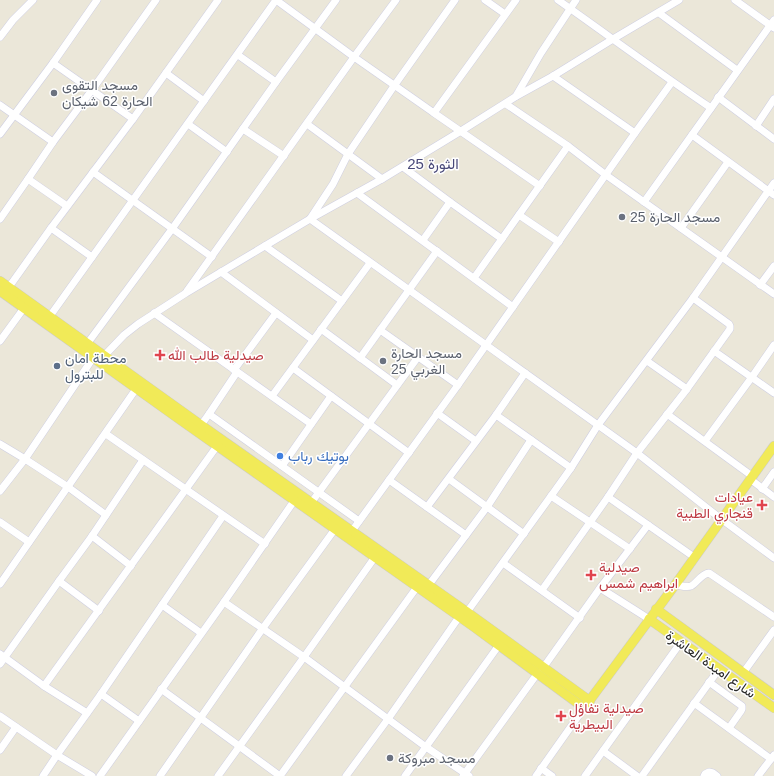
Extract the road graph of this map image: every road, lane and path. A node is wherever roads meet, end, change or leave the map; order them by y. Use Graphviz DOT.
graph roads {
  1 [pos="33,0"];
  2 [pos="97,0"];
  3 [pos="156,0"];
  4 [pos="218,0"];
  5 [pos="276,0"];
  6 [pos="336,0"];
  7 [pos="396,0"];
  8 [pos="455,0"];
  9 [pos="485,0"];
  10 [pos="516,0"];
  11 [pos="558,0"];
  12 [pos="576,0"];
  13 [pos="680,0"];
  14 [pos="735,0"];
  15 [pos="570,9"];
  16 [pos="659,13"];
  17 [pos="505,14"];
  18 [pos="773,25"];
  19 [pos="315,29"];
  20 [pos="0,37"];
  21 [pos="613,39"];
  22 [pos="238,55"];
  23 [pos="354,57"];
  24 [pos="53,63"];
  25 [pos="737,70"];
  26 [pos="166,73"];
  27 [pos="552,76"];
  28 [pos="276,82"];
  29 [pos="672,82"];
  30 [pos="394,86"];
  31 [pos="92,90"];
  32 [pos="515,97"];
  33 [pos="718,97"];
  34 [pos="774,99"];
  35 [pos="204,101"];
  36 [pos="506,104"];
  37 [pos="0,105"];
  38 [pos="711,108"];
  39 [pos="434,113"];
  40 [pos="13,115"];
  41 [pos="133,119"];
  42 [pos="188,124"];
  43 [pos="307,124"];
  44 [pos="756,126"];
  45 [pos="243,129"];
  46 [pos="461,131"];
  47 [pos="635,133"];
  48 [pos="0,134"];
  49 [pos="692,135"];
  50 [pos="774,140"];
  51 [pos="53,142"];
  52 [pos="568,146"];
  53 [pos="227,152"];
  54 [pos="348,154"];
  55 [pos="284,156"];
  56 [pos="728,162"];
  57 [pos="403,167"];
  58 [pos="93,172"];
  59 [pos="606,175"];
  60 [pos="28,179"];
  61 [pos="382,179"];
  62 [pos="774,183"];
  63 [pos="540,186"];
  64 [pos="357,193"];
  65 [pos="771,193"];
  66 [pos="132,200"];
  67 [pos="450,202"];
  68 [pos="644,202"];
  69 [pos="67,206"];
  70 [pos="519,215"];
  71 [pos="0,219"];
  72 [pos="310,219"];
  73 [pos="51,228"];
  74 [pos="681,228"];
  75 [pos="172,229"];
  76 [pos="502,239"];
  77 [pos="423,240"];
  78 [pos="559,242"];
  79 [pos="265,246"];
  80 [pos="437,251"];
  81 [pos="92,257"];
  82 [pos="212,257"];
  83 [pos="722,257"];
  84 [pos="370,263"];
  85 [pos="774,266"];
  86 [pos="221,272"];
  87 [pos="474,278"];
  88 [pos="0,280"];
  89 [pos="760,285"];
  90 [pos="9,287"];
  91 [pos="408,290"];
  92 [pos="0,291"];
  93 [pos="186,293"];
  94 [pos="774,294"];
  95 [pos="693,298"];
  96 [pos="342,301"];
  97 [pos="513,306"];
  98 [pos="24,308"];
  99 [pos="154,313"];
  100 [pos="276,313"];
  101 [pos="50,316"];
  102 [pos="321,330"];
  103 [pos="380,330"];
  104 [pos="313,340"];
  105 [pos="0,342"];
  106 [pos="87,344"];
  107 [pos="774,345"];
  108 [pos="486,346"];
  109 [pos="714,350"];
  110 [pos="104,356"];
  111 [pos="418,357"];
  112 [pos="93,358"];
  113 [pos="360,358"];
  114 [pos="647,360"];
  115 [pos="293,368"];
  116 [pos="236,371"];
  117 [pos="525,373"];
  118 [pos="752,377"];
  119 [pos="397,385"];
  120 [pos="458,385"];
  121 [pos="136,389"];
  122 [pos="687,389"];
  123 [pos="774,393"];
  124 [pos="272,396"];
  125 [pos="331,396"];
  126 [pos="437,413"];
  127 [pos="209,414"];
  128 [pos="667,414"];
  129 [pos="496,415"];
  130 [pos="311,424"];
  131 [pos="369,424"];
  132 [pos="201,425"];
  133 [pos="598,425"];
  134 [pos="106,434"];
  135 [pos="532,440"];
  136 [pos="476,441"];
  137 [pos="705,441"];
  138 [pos="0,444"];
  139 [pos="217,446"];
  140 [pos="774,446"];
  141 [pos="409,453"];
  142 [pos="637,453"];
  143 [pos="24,459"];
  144 [pos="143,460"];
  145 [pos="282,466"];
  146 [pos="571,468"];
  147 [pos="774,472"];
  148 [pos="449,478"];
  149 [pos="751,478"];
  150 [pos="389,480"];
  151 [pos="68,487"];
  152 [pos="762,489"];
  153 [pos="186,490"];
  154 [pos="0,491"];
  155 [pos="319,492"];
  156 [pos="551,496"];
  157 [pos="608,497"];
  158 [pos="774,497"];
  159 [pos="294,501"];
  160 [pos="311,503"];
  161 [pos="487,506"];
  162 [pos="427,507"];
  163 [pos="106,515"];
  164 [pos="223,516"];
  165 [pos="721,519"];
  166 [pos="359,521"];
  167 [pos="0,522"];
  168 [pos="590,522"];
  169 [pos="648,525"];
  170 [pos="334,529"];
  171 [pos="352,532"];
  172 [pos="524,534"];
  173 [pos="466,535"];
  174 [pos="92,536"];
  175 [pos="29,542"];
  176 [pos="265,544"];
  177 [pos="630,549"];
  178 [pos="694,556"];
  179 [pos="375,557"];
  180 [pos="774,558"];
  181 [pos="503,563"];
  182 [pos="131,566"];
  183 [pos="59,581"];
  184 [pos="0,584"];
  185 [pos="675,585"];
  186 [pos="428,586"];
  187 [pos="417,587"];
  188 [pos="600,588"];
  189 [pos="542,590"];
  190 [pos="224,602"];
  191 [pos="162,605"];
  192 [pos="656,610"];
  193 [pos="99,611"];
  194 [pos="463,615"];
  195 [pos="774,617"];
  196 [pos="580,618"];
  197 [pos="649,619"];
  198 [pos="672,622"];
  199 [pos="263,628"];
  200 [pos="774,630"];
  201 [pos="665,631"];
  202 [pos="201,633"];
  203 [pos="681,642"];
  204 [pos="498,645"];
  205 [pos="3,655"];
  206 [pos="304,657"];
  207 [pos="0,664"];
  208 [pos="719,669"];
  209 [pos="540,671"];
  210 [pos="744,673"];
  211 [pos="709,682"];
  212 [pos="44,686"];
  213 [pos="345,687"];
  214 [pos="161,689"];
  215 [pos="101,694"];
  216 [pos="774,695"];
  217 [pos="694,703"];
  218 [pos="587,704"];
  219 [pos="774,708"];
  220 [pos="88,713"];
  221 [pos="0,716"];
  222 [pos="201,718"];
  223 [pos="388,719"];
  224 [pos="139,721"];
  225 [pos="16,727"];
  226 [pos="728,728"];
  227 [pos="239,746"];
  228 [pos="426,746"];
  229 [pos="0,750"];
  230 [pos="602,751"];
  231 [pos="57,755"];
  232 [pos="773,757"];
  233 [pos="541,768"];
  234 [pos="466,775"];
  235 [pos="43,776"];
  236 [pos="92,776"];
  237 [pos="100,776"];
  238 [pos="160,776"];
  239 [pos="218,776"];
  240 [pos="280,776"];
  241 [pos="346,776"];
  242 [pos="405,776"];
  243 [pos="536,776"];
  244 [pos="552,776"];
  245 [pos="584,776"];
  246 [pos="637,776"];
  247 [pos="642,776"];
  248 [pos="704,776"];
  249 [pos="717,776"];
  250 [pos="758,776"];
  1 -- 20 [label="street"];
  2 -- 24 [label="street"];
  3 -- 31 [label="street"];
  4 -- 26 [label="street"];
  5 -- 19 [label="street"];
  5 -- 22 [label="street"];
  6 -- 19 [label="street"];
  7 -- 23 [label="street"];
  8 -- 30 [label="street"];
  9 -- 17 [label="street"];
  10 -- 17 [label="street"];
  11 -- 15 [label="street"];
  12 -- 15 [label="street"];
  13 -- 16 [label="street"];
  14 -- 18 [label="street"];
  15 -- 21 [label="street"];
  15 -- 32 [label="street"];
  16 -- 21 [label="street"];
  16 -- 25 [label="street"];
  17 -- 39 [label="street"];
  18 -- 25 [label="street"];
  19 -- 23 [label="street"];
  19 -- 28 [label="street"];
  21 -- 27 [label="street"];
  21 -- 29 [label="street"];
  22 -- 28 [label="street"];
  22 -- 35 [label="street"];
  23 -- 30 [label="street"];
  23 -- 43 [label="street"];
  24 -- 31 [label="street"];
  24 -- 40 [label="street"];
  25 -- 33 [label="street"];
  26 -- 35 [label="street"];
  26 -- 41 [label="street"];
  27 -- 32 [label="street"];
  27 -- 47 [label="street"];
  28 -- 45 [label="street"];
  29 -- 38 [label="street"];
  29 -- 47 [label="street"];
  30 -- 39 [label="street"];
  30 -- 54 [label="street"];
  31 -- 41 [label="street"];
  31 -- 51 [label="street"];
  32 -- 36 [label="street"];
  33 -- 38 [label="street"];
  33 -- 44 [label="street"];
  34 -- 44 [label="street"];
  35 -- 42 [label="street"];
  36 -- 46 [label="street"];
  36 -- 52 [label="street"];
  37 -- 40 [label="street"];
  38 -- 49 [label="street"];
  39 -- 46 [label="street"];
  40 -- 48 [label="street"];
  40 -- 51 [label="street"];
  41 -- 58 [label="street"];
  42 -- 53 [label="street"];
  42 -- 66 [label="street"];
  43 -- 54 [label="street"];
  43 -- 55 [label="street"];
  44 -- 50 [label="street"];
  45 -- 53 [label="street"];
  45 -- 55 [label="street"];
  46 -- 57 [label="street"];
  46 -- 63 [label="street"];
  47 -- 59 [label="street"];
  49 -- 56 [label="street"];
  49 -- 68 [label="street"];
  51 -- 60 [label="street"];
  52 -- 59 [label="street"];
  52 -- 63 [label="street"];
  53 -- 75 [label="street"];
  54 -- 61 [label="street"];
  54 -- 72 [label="street"];
  55 -- 82 [label="street"];
  56 -- 65 [label="street"];
  56 -- 74 [label="street"];
  57 -- 61 [label="street"];
  57 -- 67 [label="street"];
  58 -- 66 [label="street"];
  58 -- 69 [label="street"];
  59 -- 68 [label="street"];
  59 -- 78 [label="street"];
  60 -- 69 [label="street"];
  60 -- 71 [label="street"];
  61 -- 64 [label="street"];
  62 -- 65 [label="street"];
  63 -- 70 [label="street"];
  64 -- 72 [label="street"];
  64 -- 77 [label="street"];
  65 -- 83 [label="street"];
  66 -- 75 [label="street"];
  66 -- 81 [label="street"];
  67 -- 76 [label="street"];
  67 -- 77 [label="street"];
  68 -- 74 [label="street"];
  69 -- 73 [label="street"];
  70 -- 76 [label="street"];
  70 -- 78 [label="street"];
  72 -- 79 [label="street"];
  72 -- 84 [label="street"];
  73 -- 81 [label="street"];
  73 -- 90 [label="street"];
  74 -- 83 [label="street"];
  75 -- 82 [label="street"];
  75 -- 106 [label="street"];
  76 -- 87 [label="street"];
  77 -- 80 [label="street"];
  78 -- 97 [label="street"];
  79 -- 86 [label="street"];
  79 -- 96 [label="street"];
  80 -- 87 [label="street"];
  80 -- 91 [label="street"];
  81 -- 101 [label="street"];
  82 -- 93 [label="street"];
  83 -- 89 [label="street"];
  83 -- 95 [label="street"];
  84 -- 91 [label="street"];
  84 -- 96 [label="street"];
  85 -- 89 [label="street"];
  86 -- 93 [label="street"];
  86 -- 100 [label="street"];
  87 -- 97 [label="street"];
  88 -- 90 [label="main road"];
  89 -- 94 [label="street"];
  90 -- 101 [label="main road"];
  91 -- 103 [label="street"];
  91 -- 108 [label="street"];
  92 -- 98 [label="main road"];
  93 -- 99 [label="street"];
  95 -- 109 [label="street"];
  95 -- 114 [label="street"];
  96 -- 102 [label="street"];
  97 -- 108 [label="street"];
  98 -- 105 [label="street"];
  98 -- 112 [label="main road"];
  99 -- 110 [label="street"];
  99 -- 116 [label="street"];
  100 -- 104 [label="street"];
  100 -- 116 [label="street"];
  101 -- 106 [label="main road"];
  102 -- 104 [label="street"];
  102 -- 113 [label="street"];
  103 -- 111 [label="street"];
  103 -- 113 [label="street"];
  104 -- 115 [label="street"];
  106 -- 110 [label="main road"];
  107 -- 118 [label="street"];
  108 -- 117 [label="street"];
  108 -- 120 [label="street"];
  109 -- 118 [label="street"];
  109 -- 122 [label="street"];
  110 -- 132 [label="main road"];
  111 -- 119 [label="street"];
  111 -- 120 [label="street"];
  112 -- 121 [label="main road"];
  112 -- 143 [label="street"];
  113 -- 119 [label="street"];
  114 -- 122 [label="street"];
  114 -- 133 [label="street"];
  115 -- 124 [label="street"];
  115 -- 125 [label="street"];
  116 -- 124 [label="street"];
  116 -- 127 [label="street"];
  117 -- 129 [label="street"];
  117 -- 133 [label="street"];
  118 -- 123 [label="street"];
  118 -- 137 [label="street"];
  119 -- 131 [label="street"];
  120 -- 126 [label="street"];
  121 -- 134 [label="street"];
  121 -- 139 [label="main road"];
  122 -- 128 [label="street"];
  124 -- 130 [label="street"];
  125 -- 130 [label="street"];
  125 -- 131 [label="street"];
  126 -- 136 [label="street"];
  126 -- 141 [label="street"];
  127 -- 132 [label="street"];
  127 -- 145 [label="street"];
  128 -- 137 [label="street"];
  128 -- 142 [label="street"];
  129 -- 135 [label="street"];
  129 -- 136 [label="street"];
  130 -- 145 [label="street"];
  131 -- 141 [label="street"];
  131 -- 155 [label="street"];
  132 -- 160 [label="main road"];
  133 -- 142 [label="street"];
  133 -- 146 [label="street"];
  134 -- 144 [label="street"];
  134 -- 151 [label="street"];
  135 -- 146 [label="street"];
  135 -- 161 [label="street"];
  136 -- 148 [label="street"];
  137 -- 149 [label="street"];
  138 -- 143 [label="street"];
  139 -- 153 [label="street"];
  139 -- 159 [label="main road"];
  140 -- 149 [label="main road"];
  141 -- 150 [label="street"];
  142 -- 157 [label="street"];
  142 -- 165 [label="street"];
  143 -- 151 [label="street"];
  143 -- 154 [label="street"];
  144 -- 153 [label="street"];
  144 -- 163 [label="street"];
  145 -- 155 [label="street"];
  146 -- 156 [label="street"];
  147 -- 152 [label="street"];
  148 -- 161 [label="street"];
  148 -- 162 [label="street"];
  149 -- 152 [label="street"];
  149 -- 165 [label="main road"];
  150 -- 162 [label="street"];
  150 -- 166 [label="street"];
  151 -- 163 [label="street"];
  151 -- 175 [label="street"];
  152 -- 158 [label="street"];
  153 -- 164 [label="street"];
  153 -- 182 [label="street"];
  155 -- 160 [label="street"];
  155 -- 166 [label="street"];
  156 -- 168 [label="street"];
  156 -- 172 [label="street"];
  157 -- 168 [label="street"];
  157 -- 169 [label="street"];
  159 -- 170 [label="main road"];
  159 -- 176 [label="street"];
  160 -- 171 [label="main road"];
  161 -- 172 [label="street"];
  161 -- 173 [label="street"];
  162 -- 173 [label="street"];
  163 -- 174 [label="street"];
  164 -- 176 [label="street"];
  164 -- 191 [label="street"];
  165 -- 178 [label="main road"];
  165 -- 180 [label="street"];
  166 -- 171 [label="street"];
  167 -- 175 [label="street"];
  168 -- 177 [label="street"];
  168 -- 189 [label="street"];
  169 -- 177 [label="street"];
  169 -- 178 [label="street"];
  170 -- 179 [label="main road"];
  170 -- 199 [label="street"];
  171 -- 186 [label="main road"];
  172 -- 181 [label="street"];
  173 -- 186 [label="street"];
  174 -- 182 [label="street"];
  174 -- 183 [label="street"];
  175 -- 184 [label="street"];
  176 -- 190 [label="street"];
  177 -- 188 [label="street"];
  178 -- 185 [label="main road"];
  179 -- 187 [label="main road"];
  179 -- 206 [label="street"];
  181 -- 189 [label="street"];
  181 -- 194 [label="street"];
  182 -- 193 [label="street"];
  183 -- 193 [label="street"];
  183 -- 205 [label="street"];
  185 -- 192 [label="main road"];
  185 -- 195 [label="street"];
  186 -- 194 [label="main road"];
  187 -- 194 [label="main road"];
  187 -- 213 [label="street"];
  188 -- 196 [label="street"];
  188 -- 197 [label="street"];
  189 -- 196 [label="street"];
  190 -- 199 [label="street"];
  190 -- 202 [label="street"];
  191 -- 202 [label="street"];
  191 -- 215 [label="street"];
  192 -- 197 [label="main road"];
  192 -- 198 [label="main road, شارع امبدة العاشرة"];
  193 -- 212 [label="street"];
  194 -- 204 [label="main road"];
  194 -- 209 [label="main road"];
  194 -- 223 [label="street"];
  196 -- 209 [label="street"];
  197 -- 201 [label="main road, شارع امبدة العاشرة"];
  197 -- 218 [label="main road"];
  198 -- 201 [label="main road"];
  198 -- 210 [label="main road, شارع امبدة العاشرة"];
  199 -- 206 [label="street"];
  199 -- 222 [label="street"];
  200 -- 210 [label="street"];
  201 -- 203 [label="main road, شارع امبدة العاشرة"];
  202 -- 214 [label="street"];
  203 -- 208 [label="main road, شارع امبدة العاشرة"];
  203 -- 230 [label="street"];
  204 -- 209 [label="main road"];
  204 -- 228 [label="street"];
  205 -- 207 [label="street"];
  205 -- 212 [label="street"];
  206 -- 213 [label="street"];
  206 -- 227 [label="street"];
  208 -- 211 [label="street"];
  208 -- 219 [label="main road, شارع امبدة العاشرة"];
  209 -- 218 [label="main road"];
  209 -- 234 [label="street"];
  210 -- 216 [label="main road, شارع امبدة العاشرة"];
  211 -- 217 [label="street"];
  211 -- 226 [label="street"];
  212 -- 220 [label="street"];
  213 -- 223 [label="street"];
  213 -- 240 [label="street"];
  214 -- 222 [label="street"];
  214 -- 224 [label="street"];
  215 -- 220 [label="street"];
  215 -- 224 [label="street"];
  217 -- 226 [label="street"];
  217 -- 247 [label="street"];
  218 -- 233 [label="street"];
  220 -- 231 [label="street"];
  221 -- 225 [label="street"];
  222 -- 227 [label="street"];
  222 -- 238 [label="street"];
  223 -- 228 [label="street"];
  223 -- 241 [label="street"];
  224 -- 237 [label="street"];
  225 -- 229 [label="street"];
  225 -- 231 [label="street"];
  226 -- 232 [label="street"];
  227 -- 239 [label="street"];
  227 -- 240 [label="street"];
  228 -- 234 [label="street"];
  228 -- 242 [label="street"];
  230 -- 245 [label="street"];
  230 -- 246 [label="street"];
  231 -- 235 [label="street"];
  231 -- 236 [label="street"];
  232 -- 250 [label="street"];
  233 -- 243 [label="street"];
  233 -- 244 [label="street"];
  248 -- 249 [label="street"];
}
